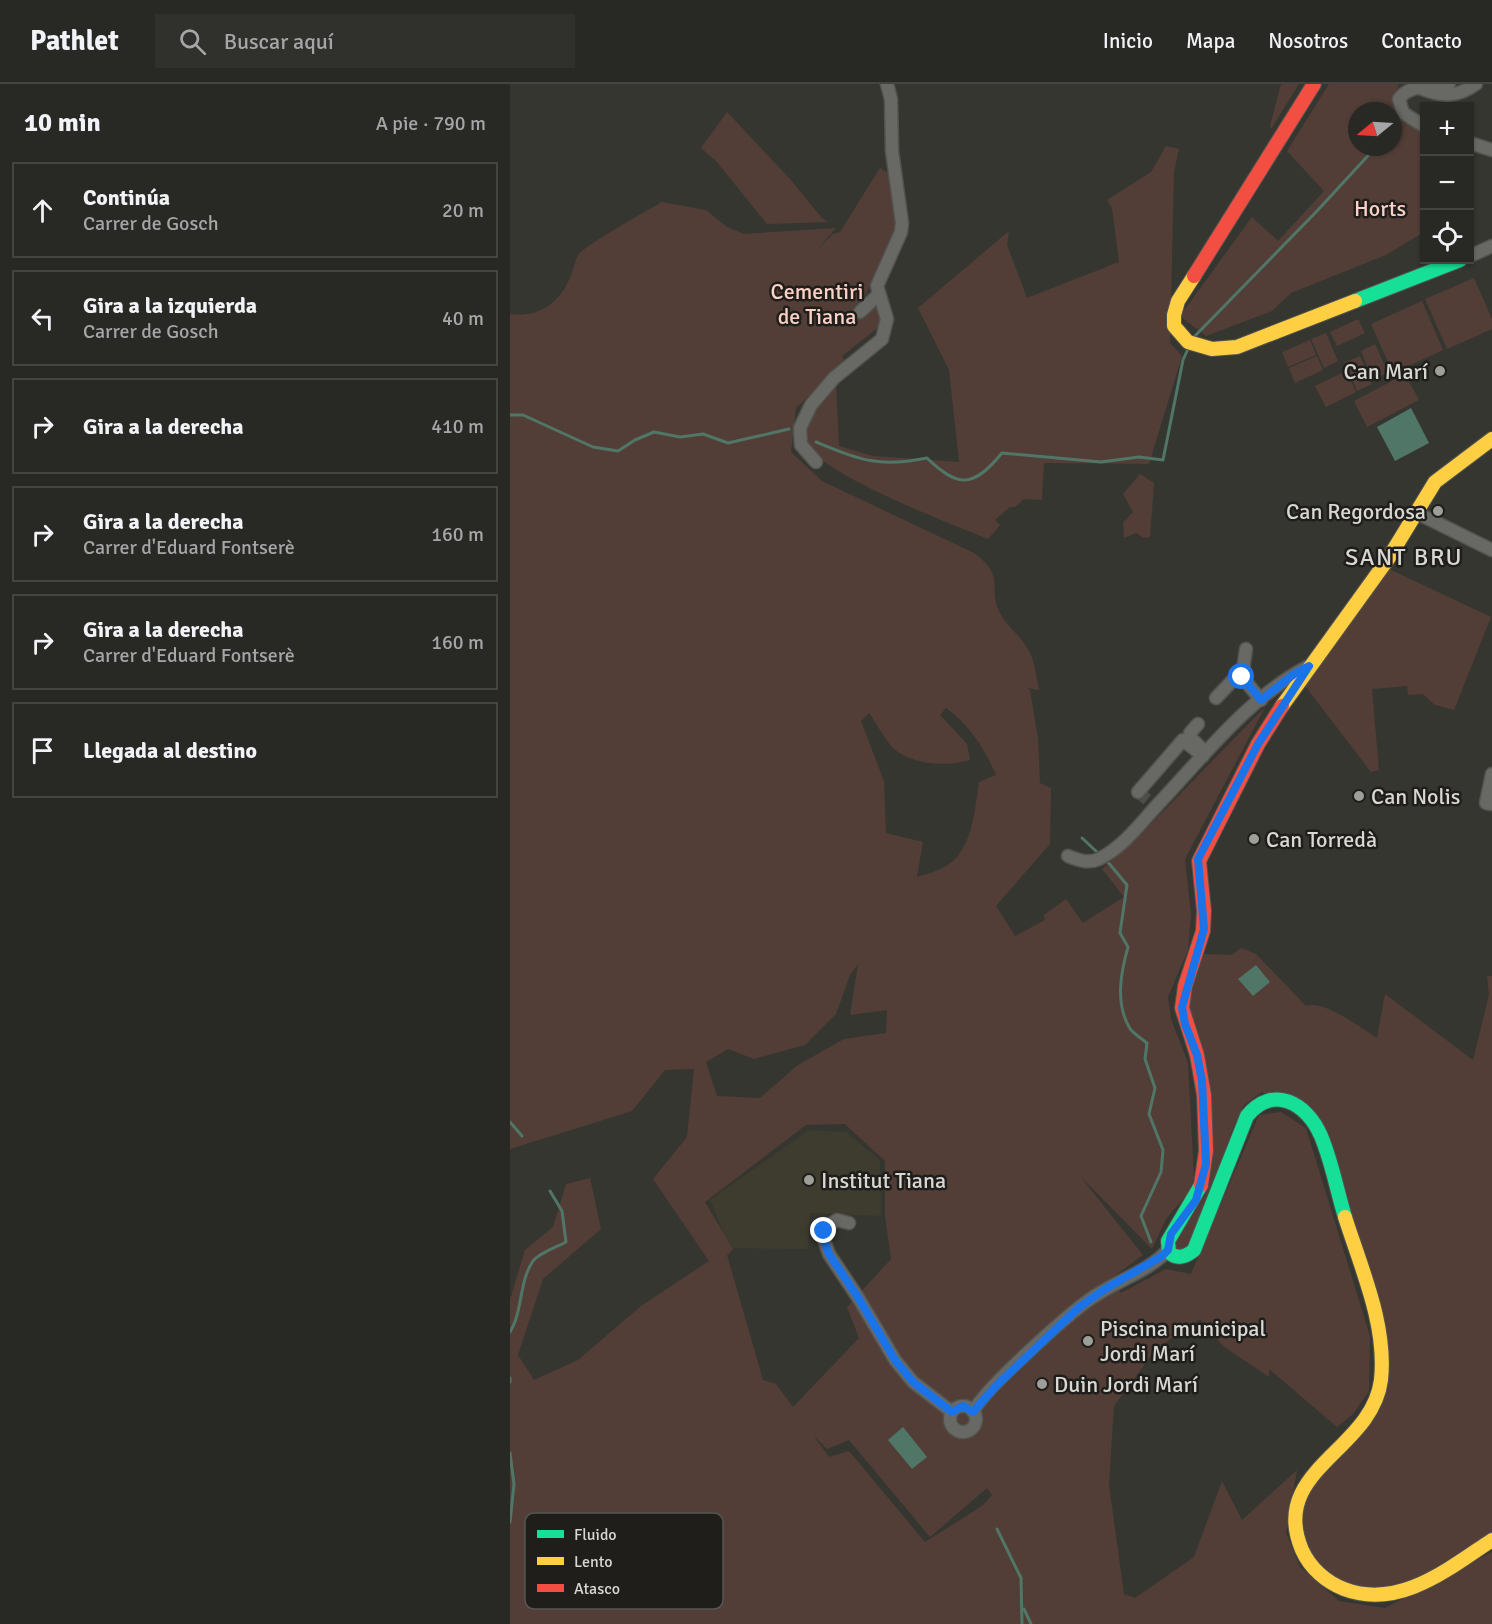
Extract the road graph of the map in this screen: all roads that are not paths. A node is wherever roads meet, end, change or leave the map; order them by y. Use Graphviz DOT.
graph roads {
  1 [pos="887,84"];
  2 [pos="1314,84"];
  3 [pos="1449,84"];
  4 [pos="1476,84"];
  5 [pos="1415,86"];
  6 [pos="1420,124"];
  7 [pos="1474,144"];
  8 [pos="1492,150"];
  9 [pos="1492,246"];
  10 [pos="1474,254"];
  11 [pos="1450,264"];
  12 [pos="878,295"];
  13 [pos="860,312"];
  14 [pos="1492,439"];
  15 [pos="816,462"];
  16 [pos="1417,513"];
  17 [pos="1492,550"];
  18 [pos="1246,650"];
  19 [pos="1309,666"];
  20 [pos="1242,677"];
  21 [pos="1216,698"];
  22 [pos="1261,700"];
  23 [pos="1198,724"];
  24 [pos="1204,754"];
  25 [pos="1492,774"];
  26 [pos="1138,792"];
  27 [pos="1489,803"];
  28 [pos="1068,856"];
  29 [pos="849,1223"];
  30 [pos="1168,1250"];
  31 [pos="952,1412"];
  32 [pos="973,1412"];
  33 [pos="1492,1540"];
  1 -- 12 [label="street"];
  2 -- 11 [label="street"];
  3 -- 5 [label="street"];
  4 -- 5 [label="street"];
  5 -- 6 [label="street"];
  7 -- 8 [label="street"];
  9 -- 10 [label="street"];
  12 -- 13 [label="street"];
  12 -- 15 [label="street"];
  14 -- 16 [label="street"];
  16 -- 17 [label="street"];
  16 -- 19 [label="street"];
  18 -- 20 [label="street"];
  19 -- 22 [label="street"];
  19 -- 30 [label="street"];
  20 -- 21 [label="street"];
  20 -- 22 [label="street"];
  22 -- 24 [label="street"];
  23 -- 24 [label="street"];
  24 -- 26 [label="street"];
  24 -- 28 [label="street"];
  25 -- 27 [label="street"];
  29 -- 31 [label="street"];
  30 -- 32 [label="street"];
  30 -- 33 [label="street"];
  31 -- 32 [label="street"];
  31 -- 32 [label="street"];
}
